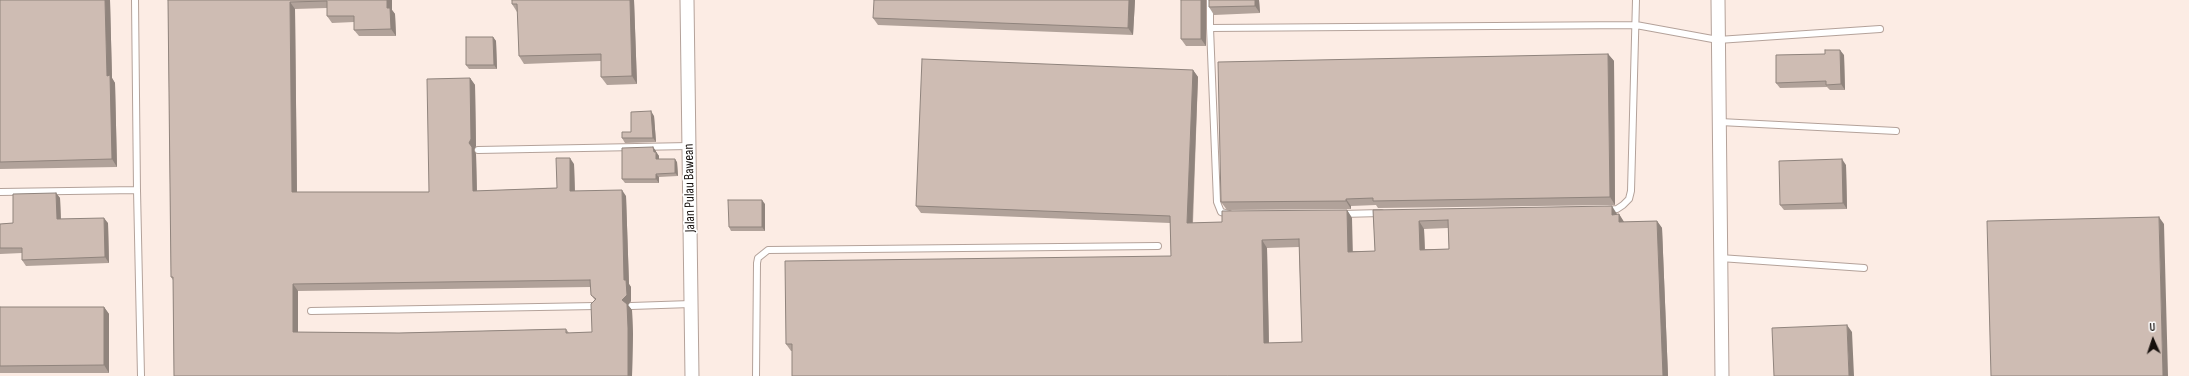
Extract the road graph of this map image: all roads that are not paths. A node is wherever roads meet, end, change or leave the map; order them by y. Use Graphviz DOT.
graph roads {
  1 [pos="135,0"];
  2 [pos="688,0"];
  3 [pos="1210,0"];
  4 [pos="1636,0"];
  5 [pos="1718,0"];
  6 [pos="1636,25"];
  7 [pos="1210,28"];
  8 [pos="1880,29"];
  9 [pos="1718,40"];
  10 [pos="1720,122"];
  11 [pos="1896,131"];
  12 [pos="689,146"];
  13 [pos="478,150"];
  14 [pos="136,190"];
  15 [pos="0,192"];
  16 [pos="1602,210"];
  17 [pos="1387,213"];
  18 [pos="1332,214"];
  19 [pos="1236,215"];
  20 [pos="1158,246"];
  21 [pos="1720,258"];
  22 [pos="1864,268"];
  23 [pos="693,304"];
  24 [pos="596,306"];
  25 [pos="631,306"];
  26 [pos="311,311"];
  27 [pos="141,376"];
  28 [pos="692,376"];
  29 [pos="756,376"];
  30 [pos="1722,376"];
  1 -- 14 [label="lane"];
  2 -- 12 [label="street, Jalan Pulau Bawean"];
  3 -- 7 [label="lane"];
  4 -- 6 [label="lane"];
  5 -- 9 [label="street"];
  6 -- 7 [label="lane"];
  6 -- 9 [label="lane"];
  6 -- 16 [label="lane"];
  7 -- 19 [label="lane"];
  8 -- 9 [label="lane"];
  9 -- 10 [label="street"];
  10 -- 11 [label="lane"];
  10 -- 21 [label="street"];
  12 -- 13 [label="lane"];
  12 -- 23 [label="street, Jalan Pulau Bawean"];
  14 -- 15 [label="lane"];
  14 -- 27 [label="lane"];
  17 -- 18 [label="lane"];
  20 -- 29 [label="lane"];
  21 -- 22 [label="lane"];
  21 -- 30 [label="street"];
  23 -- 25 [label="lane"];
  23 -- 28 [label="street, Jalan Pulau Bawean"];
  24 -- 26 [label="lane"];
}
